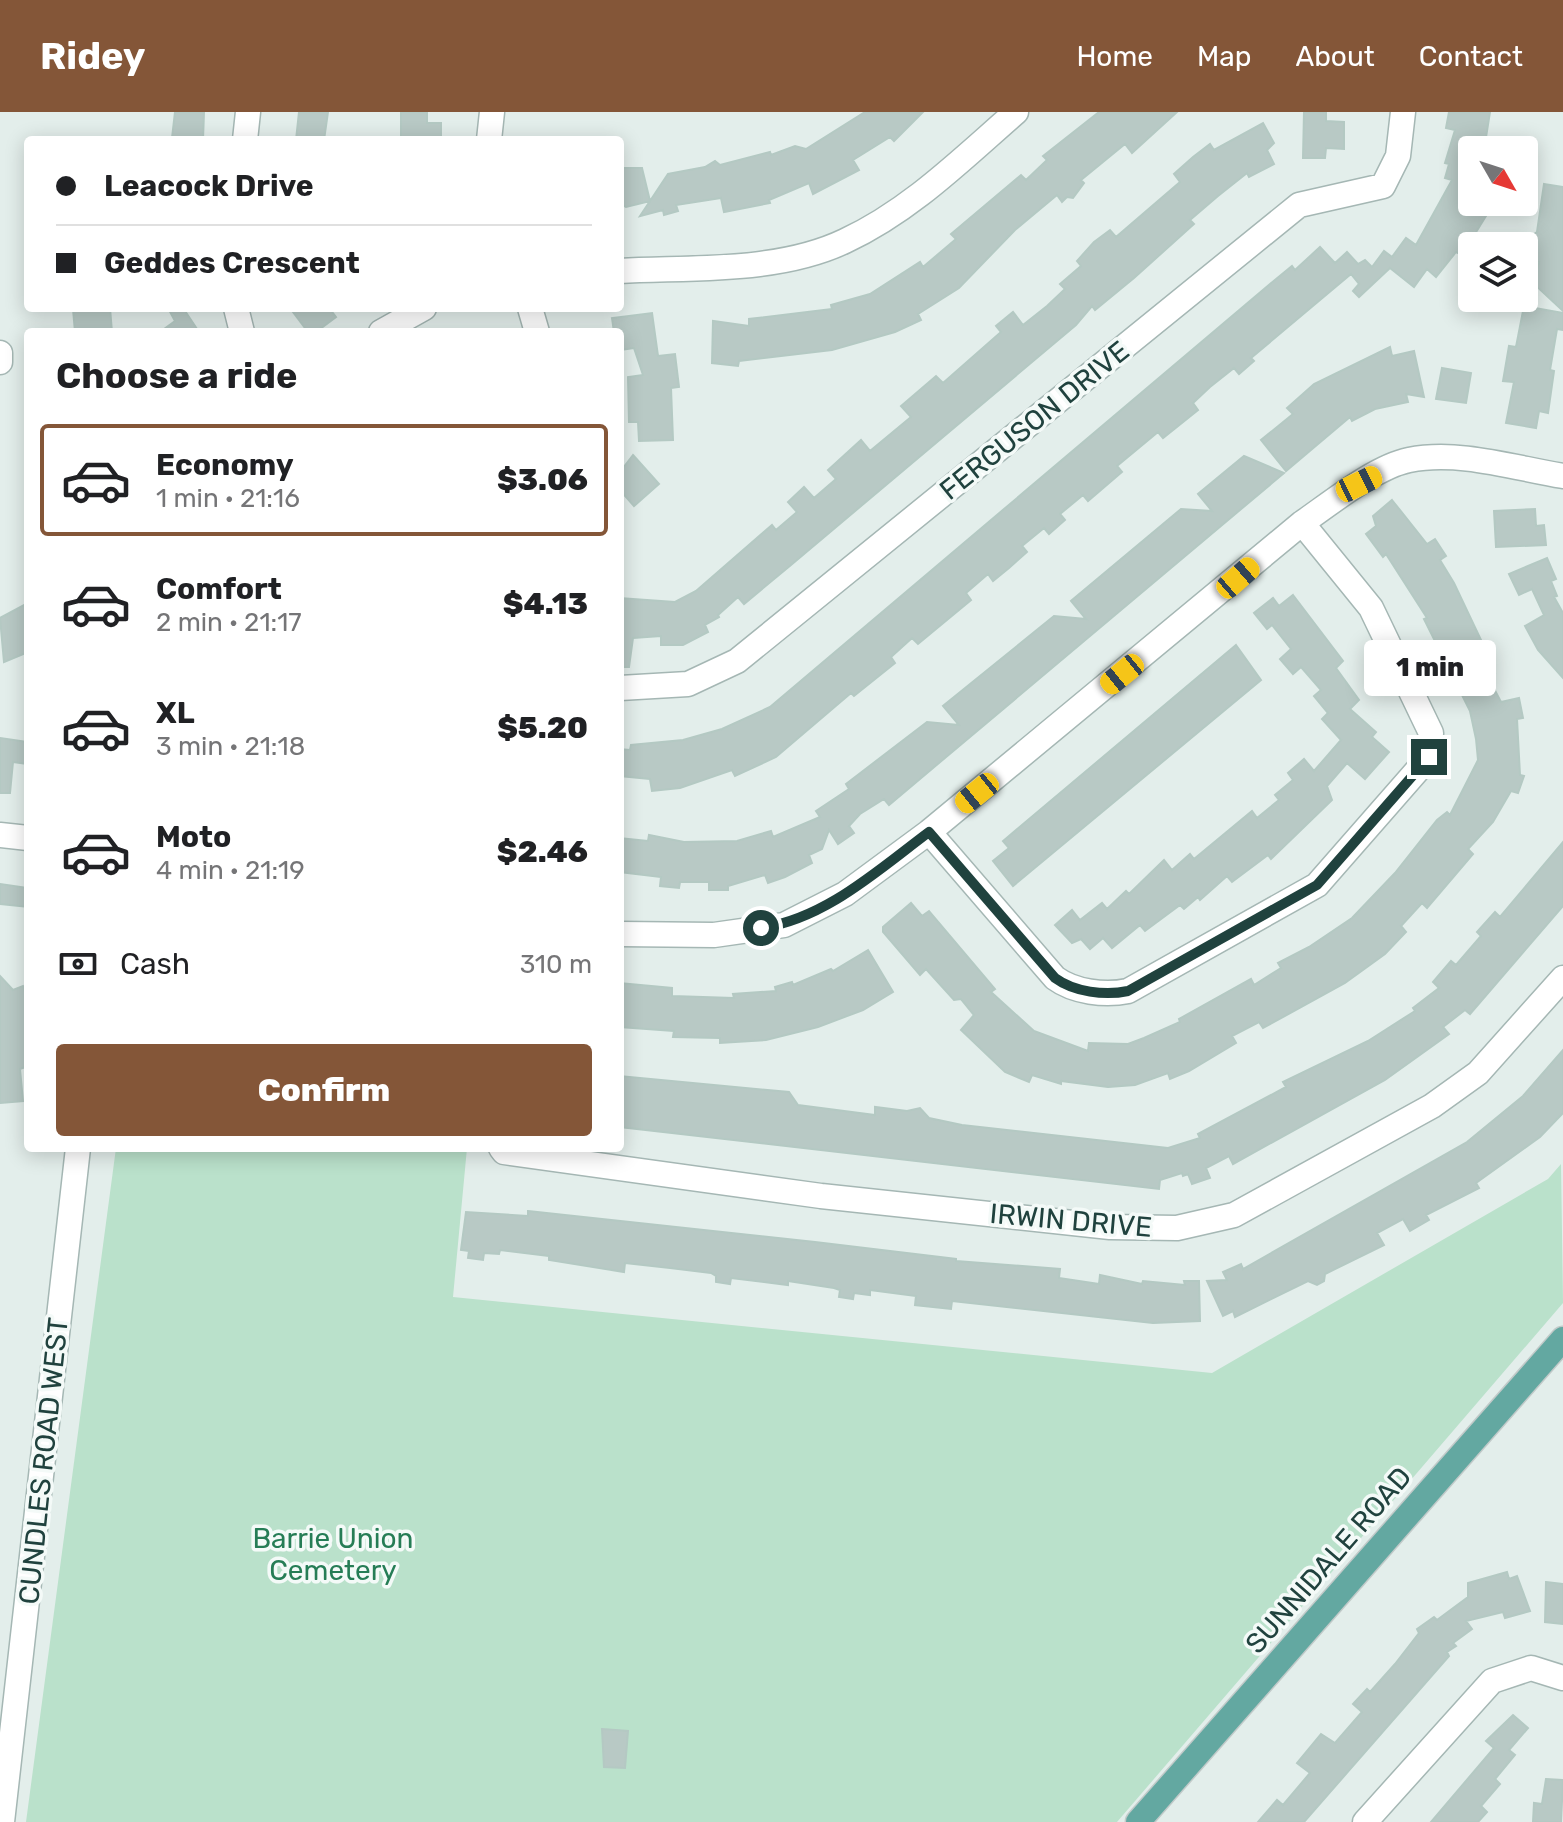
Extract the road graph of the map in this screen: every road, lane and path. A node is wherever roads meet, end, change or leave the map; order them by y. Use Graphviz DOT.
graph roads {
  1 [pos="248,112"];
  2 [pos="492,112"];
  3 [pos="1016,112"];
  4 [pos="1403,112"];
  5 [pos="245,136"];
  6 [pos="489,136"];
  7 [pos="624,271"];
  8 [pos="417,312"];
  9 [pos="388,328"];
  10 [pos="0,353"];
  11 [pos="0,362"];
  12 [pos="1563,476"];
  13 [pos="1302,523"];
  14 [pos="624,688"];
  15 [pos="929,832"];
  16 [pos="0,835"];
  17 [pos="24,838"];
  18 [pos="624,934"];
  19 [pos="1563,978"];
  20 [pos="78,1152"];
  21 [pos="504,1152"];
  22 [pos="1563,1339"];
  23 [pos="1563,1678"];
  24 [pos="2,1822"];
  25 [pos="1138,1822"];
  26 [pos="1365,1822"];
  1 -- 5 [label="street"];
  2 -- 6 [label="street"];
  3 -- 7 [label="street"];
  4 -- 14 [label="street, FERGUSON DRIVE"];
  8 -- 9 [label="street"];
  10 -- 11 [label="street"];
  12 -- 13 [label="street"];
  13 -- 15 [label="street"];
  13 -- 15 [label="street"];
  15 -- 18 [label="street"];
  16 -- 17 [label="street"];
  19 -- 21 [label="street, IRWIN DRIVE"];
  20 -- 24 [label="street, CUNDLES ROAD WEST"];
  22 -- 25 [label="main road, SUNNIDALE ROAD"];
  23 -- 26 [label="street"];
}
